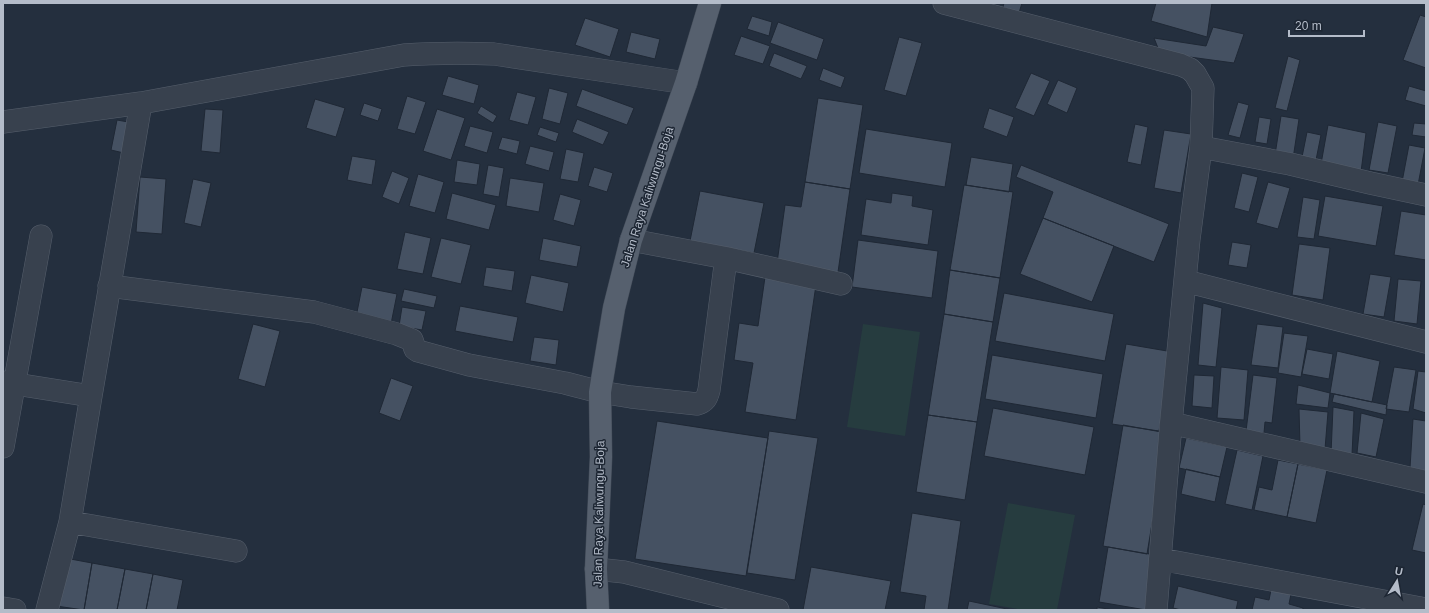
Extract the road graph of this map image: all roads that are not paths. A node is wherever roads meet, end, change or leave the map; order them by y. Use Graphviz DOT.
graph roads {
  1 [pos="710,3"];
  2 [pos="944,3"];
  3 [pos="686,82"];
  4 [pos="141,103"];
  5 [pos="3,122"];
  6 [pos="1201,146"];
  7 [pos="1426,195"];
  8 [pos="41,236"];
  9 [pos="631,240"];
  10 [pos="726,258"];
  11 [pos="1185,281"];
  12 [pos="841,284"];
  13 [pos="109,286"];
  14 [pos="1426,342"];
  15 [pos="8,383"];
  16 [pos="600,392"];
  17 [pos="91,396"];
  18 [pos="1171,423"];
  19 [pos="3,447"];
  20 [pos="1426,482"];
  21 [pos="70,522"];
  22 [pos="236,551"];
  23 [pos="1160,559"];
  24 [pos="596,569"];
  25 [pos="3,608"];
  26 [pos="1426,609"];
  27 [pos="15,610"];
  28 [pos="47,610"];
  29 [pos="598,610"];
  30 [pos="778,610"];
  31 [pos="1156,610"];
  1 -- 3 [label="main road, Jalan Raya Kaliwungu-Boja"];
  2 -- 6 [label="street"];
  3 -- 4 [label="street"];
  3 -- 9 [label="main road, Jalan Raya Kaliwungu-Boja"];
  4 -- 5 [label="street"];
  4 -- 13 [label="street"];
  6 -- 7 [label="street"];
  6 -- 11 [label="street"];
  8 -- 15 [label="street"];
  9 -- 10 [label="street"];
  9 -- 16 [label="main road, Jalan Raya Kaliwungu-Boja"];
  10 -- 12 [label="street"];
  10 -- 16 [label="street"];
  11 -- 14 [label="street"];
  11 -- 18 [label="street"];
  13 -- 16 [label="street"];
  13 -- 17 [label="street"];
  15 -- 17 [label="street"];
  15 -- 19 [label="street"];
  16 -- 24 [label="main road, Jalan Raya Kaliwungu-Boja"];
  17 -- 21 [label="street"];
  18 -- 20 [label="street"];
  18 -- 23 [label="street"];
  21 -- 22 [label="street"];
  21 -- 28 [label="street"];
  23 -- 26 [label="street"];
  23 -- 31 [label="street"];
  24 -- 29 [label="main road, Jalan Raya Kaliwungu-Boja"];
  24 -- 30 [label="street"];
  25 -- 27 [label="street"];
}
